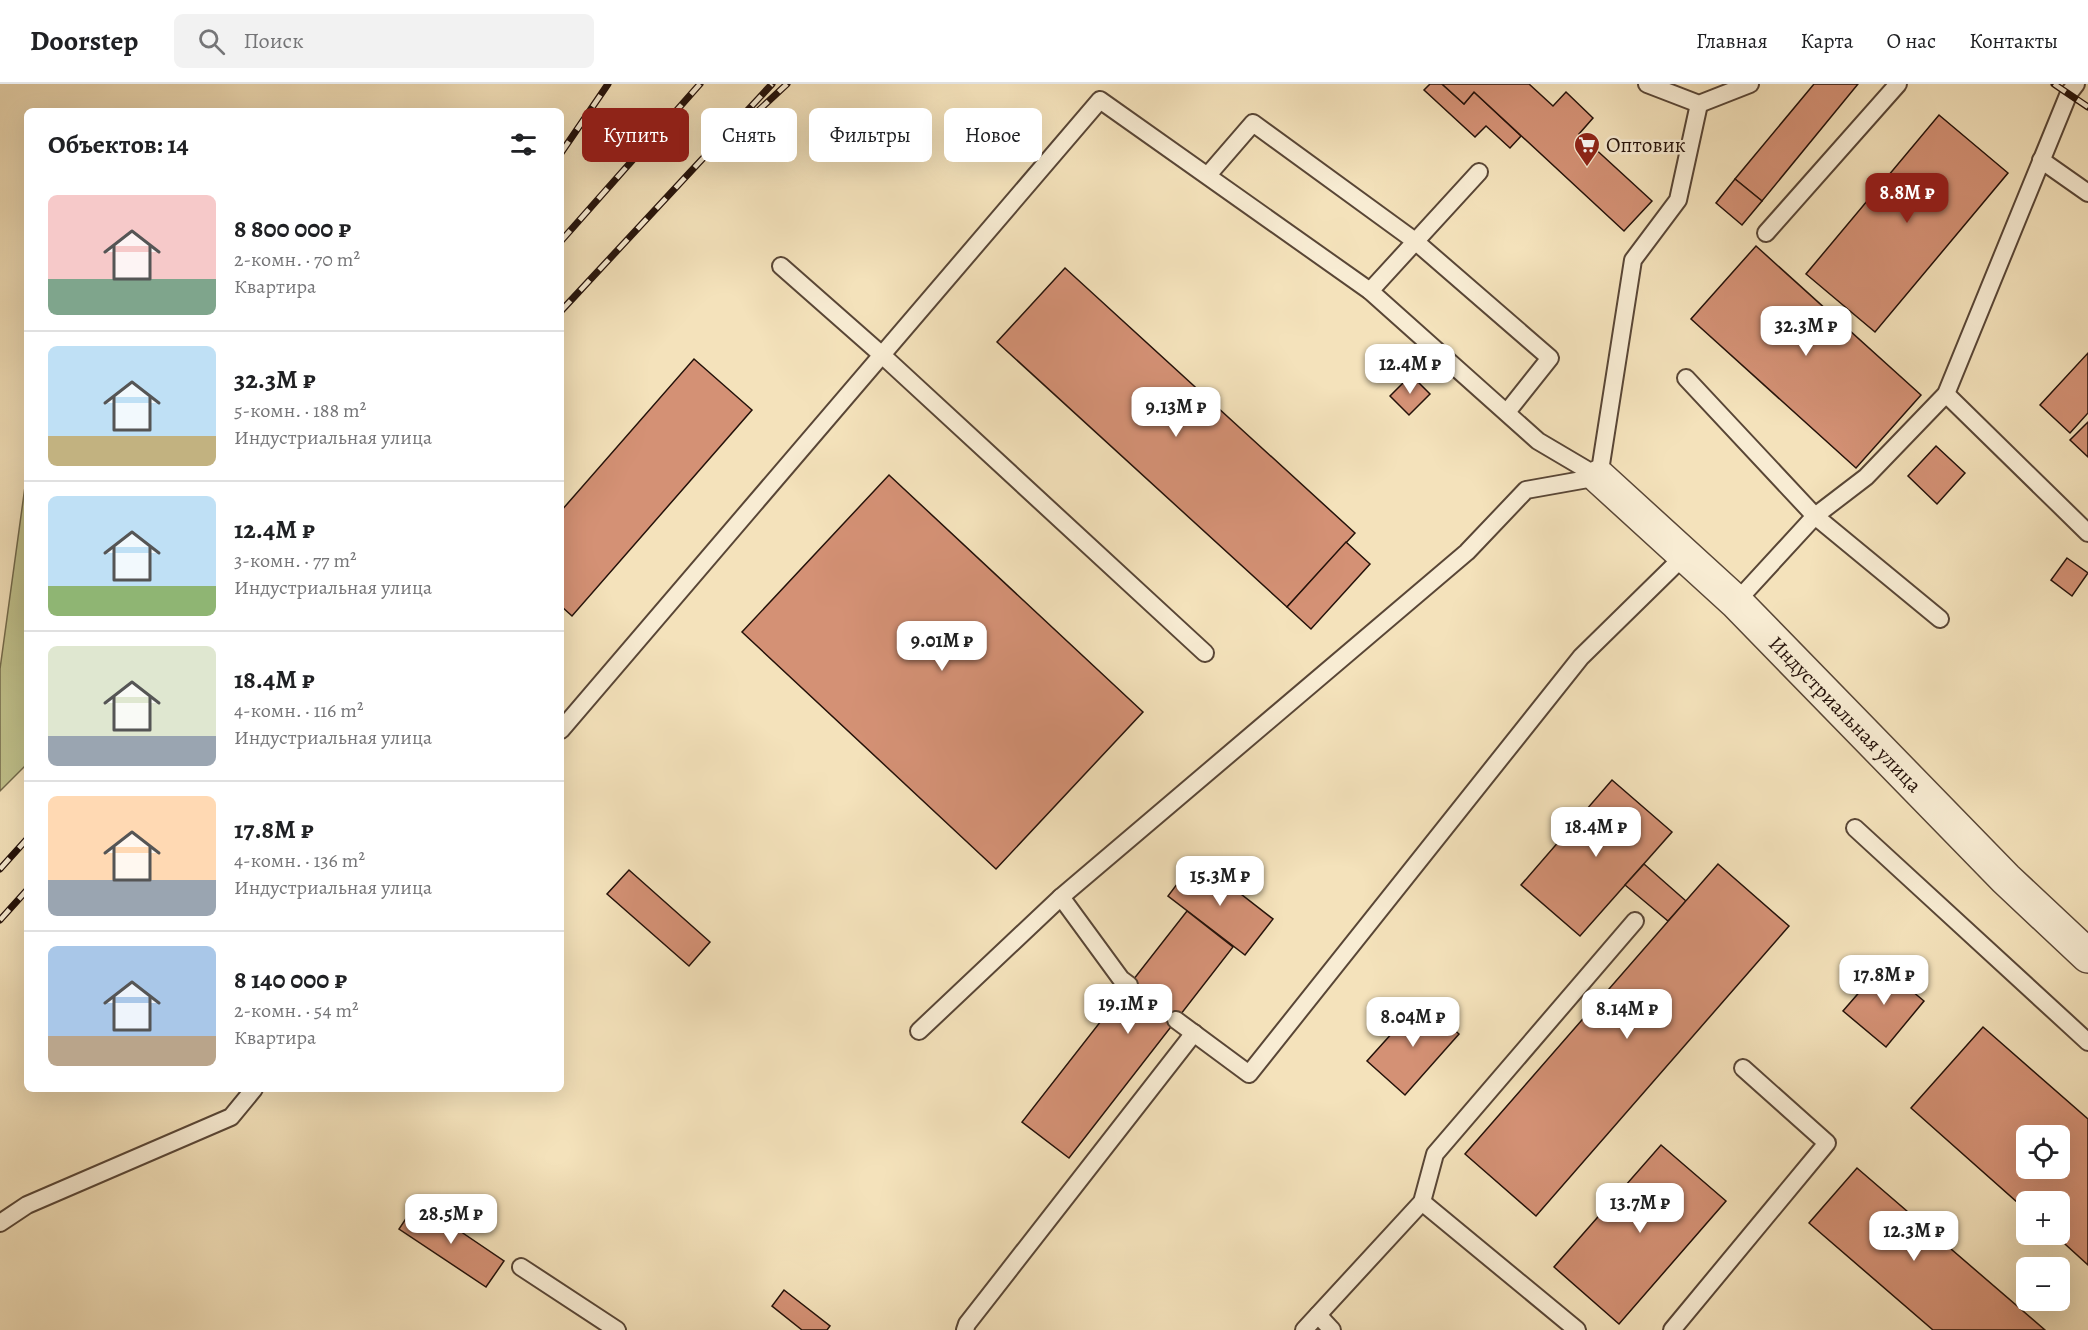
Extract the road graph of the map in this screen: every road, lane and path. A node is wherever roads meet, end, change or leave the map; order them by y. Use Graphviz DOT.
graph roads {
  1 [pos="1647,84"];
  2 [pos="1749,84"];
  3 [pos="1898,84"];
  4 [pos="2076,84"];
  5 [pos="1699,104"];
  6 [pos="2041,160"];
  7 [pos="1479,171"];
  8 [pos="1208,175"];
  9 [pos="2088,193"];
  10 [pos="1766,234"];
  11 [pos="1415,240"];
  12 [pos="781,266"];
  13 [pos="1370,291"];
  14 [pos="882,355"];
  15 [pos="1686,378"];
  16 [pos="1946,394"];
  17 [pos="1507,412"];
  18 [pos="1599,477"];
  19 [pos="1815,516"];
  20 [pos="2088,533"];
  21 [pos="1685,555"];
  22 [pos="1736,602"];
  23 [pos="1940,619"];
  24 [pos="1205,653"];
  25 [pos="564,726"];
  26 [pos="1855,828"];
  27 [pos="1061,897"];
  28 [pos="1635,921"];
  29 [pos="2088,956"];
  30 [pos="1129,986"];
  31 [pos="1176,1020"];
  32 [pos="919,1031"];
  33 [pos="1194,1033"];
  34 [pos="2088,1042"];
  35 [pos="1743,1068"];
  36 [pos="251,1092"];
  37 [pos="1422,1202"];
  38 [pos="0,1223"];
  39 [pos="521,1267"];
  40 [pos="1318,1315"];
  41 [pos="617,1330"];
  42 [pos="965,1330"];
  43 [pos="1304,1330"];
  44 [pos="1332,1330"];
  45 [pos="1577,1330"];
  46 [pos="1672,1330"];
  1 -- 5 [label="lane"];
  2 -- 5 [label="lane"];
  3 -- 10 [label="lane"];
  4 -- 6 [label="lane"];
  5 -- 18 [label="lane"];
  6 -- 9 [label="lane"];
  6 -- 16 [label="lane"];
  7 -- 11 [label="lane"];
  8 -- 11 [label="lane"];
  8 -- 13 [label="lane"];
  8 -- 14 [label="lane"];
  11 -- 13 [label="lane"];
  11 -- 17 [label="lane"];
  12 -- 14 [label="lane"];
  13 -- 17 [label="lane"];
  14 -- 24 [label="lane"];
  14 -- 25 [label="lane"];
  15 -- 19 [label="lane"];
  16 -- 19 [label="lane"];
  16 -- 20 [label="lane"];
  17 -- 18 [label="lane"];
  18 -- 21 [label="street, Индустриальная улица"];
  18 -- 27 [label="lane"];
  19 -- 22 [label="lane"];
  19 -- 23 [label="lane"];
  21 -- 22 [label="street, Индустриальная улица"];
  21 -- 33 [label="lane"];
  22 -- 29 [label="street, Индустриальная улица"];
  26 -- 34 [label="lane"];
  27 -- 30 [label="lane"];
  27 -- 32 [label="lane"];
  28 -- 37 [label="lane"];
  31 -- 33 [label="lane"];
  33 -- 42 [label="lane"];
  35 -- 46 [label="lane"];
  36 -- 38 [label="lane"];
  37 -- 40 [label="lane"];
  37 -- 45 [label="lane"];
  39 -- 41 [label="lane"];
  40 -- 43 [label="lane"];
  40 -- 44 [label="lane"];
}
